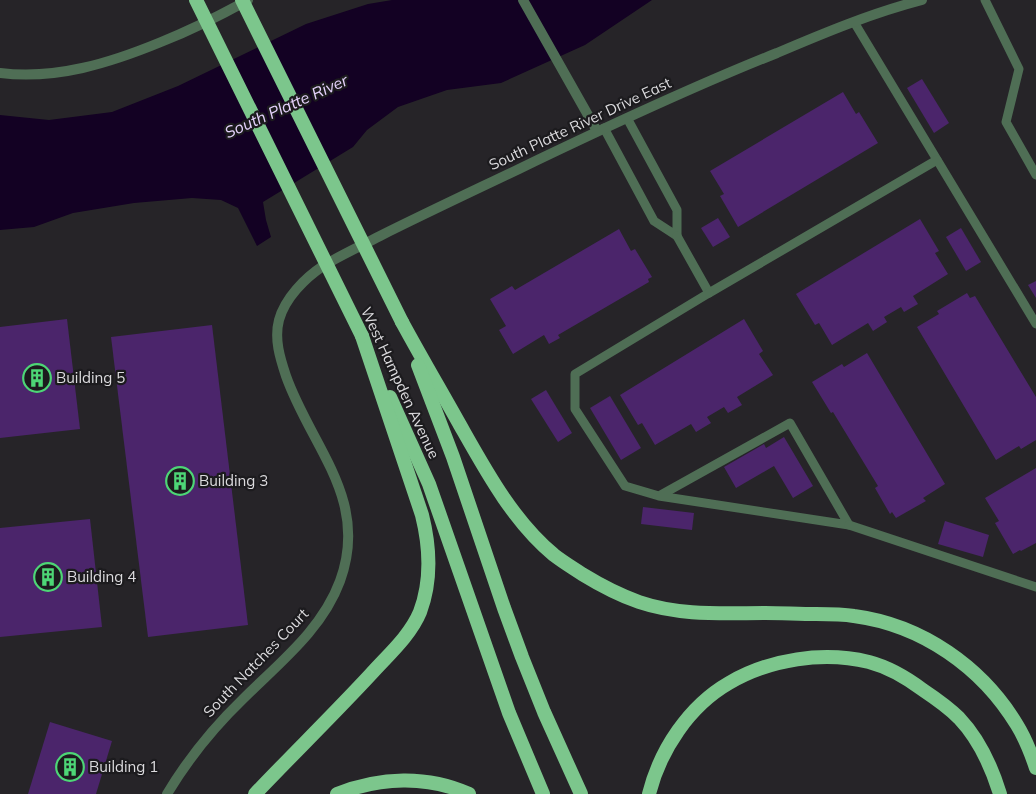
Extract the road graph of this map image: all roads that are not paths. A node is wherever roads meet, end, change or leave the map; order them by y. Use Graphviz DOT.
graph roads {
  1 [pos="196,0"];
  2 [pos="242,0"];
  3 [pos="248,0"];
  4 [pos="523,0"];
  5 [pos="922,0"];
  6 [pos="985,0"];
  7 [pos="854,22"];
  8 [pos="0,73"];
  9 [pos="626,118"];
  10 [pos="600,130"];
  11 [pos="937,160"];
  12 [pos="1036,175"];
  13 [pos="678,236"];
  14 [pos="709,293"];
  15 [pos="280,319"];
  16 [pos="402,322"];
  17 [pos="1036,324"];
  18 [pos="362,336"];
  19 [pos="659,496"];
  20 [pos="849,525"];
  21 [pos="1036,587"];
  22 [pos="1036,768"];
  23 [pos="167,794"];
  24 [pos="255,794"];
  25 [pos="337,794"];
  26 [pos="469,794"];
  27 [pos="542,794"];
  28 [pos="580,794"];
  29 [pos="649,794"];
  30 [pos="1000,794"];
  1 -- 18 [label="highway, West Hampden Avenue, bridge"];
  2 -- 16 [label="highway, West Hampden Avenue, bridge"];
  3 -- 8 [label="street"];
  4 -- 10 [label="street"];
  5 -- 7 [label="street, South Platte River Drive East"];
  6 -- 12 [label="lane"];
  7 -- 9 [label="street, South Platte River Drive East"];
  7 -- 11 [label="lane"];
  9 -- 10 [label="street, South Platte River Drive East"];
  9 -- 13 [label="lane"];
  10 -- 13 [label="lane"];
  10 -- 15 [label="street, South Platte River Drive East"];
  11 -- 14 [label="lane"];
  11 -- 17 [label="lane"];
  13 -- 14 [label="lane"];
  14 -- 19 [label="lane"];
  15 -- 23 [label="street, South Natches Court"];
  16 -- 22 [label="highway"];
  16 -- 28 [label="highway, West Hampden Avenue"];
  18 -- 24 [label="highway"];
  18 -- 27 [label="highway, West Hampden Avenue"];
  19 -- 20 [label="lane"];
  19 -- 20 [label="lane"];
  20 -- 21 [label="lane"];
  25 -- 26 [label="highway"];
  29 -- 30 [label="highway"];
}
